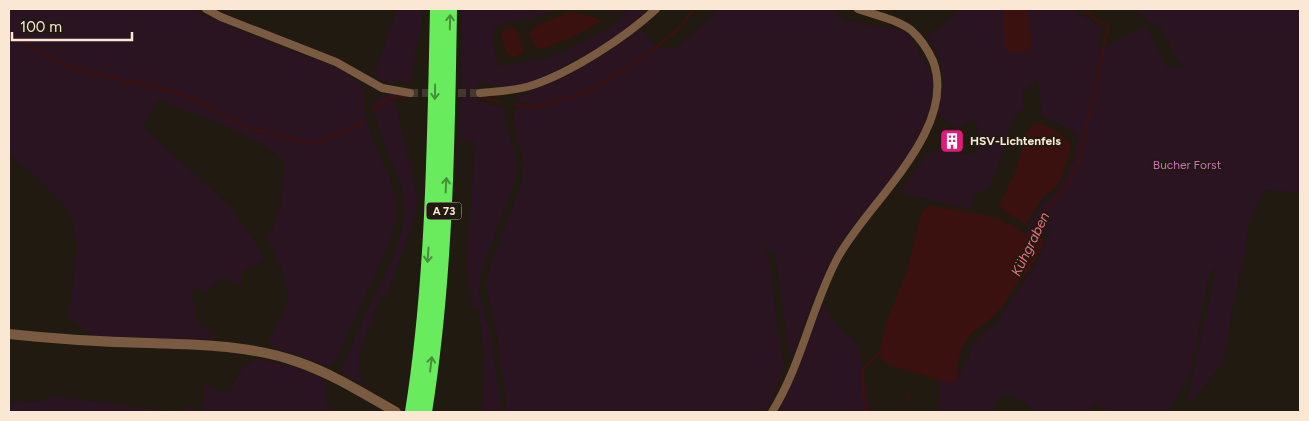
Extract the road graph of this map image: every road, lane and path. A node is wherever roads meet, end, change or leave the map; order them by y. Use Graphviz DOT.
graph roads {
  1 [pos="206,9"];
  2 [pos="437,9"];
  3 [pos="450,9"];
  4 [pos="656,9"];
  5 [pos="858,9"];
  6 [pos="410,93"];
  7 [pos="480,93"];
  8 [pos="9,334"];
  9 [pos="396,412"];
  10 [pos="412,412"];
  11 [pos="425,412"];
  12 [pos="772,412"];
  1 -- 6 [label="street"];
  2 -- 10 [label="highway, A 73, one-way"];
  11 -- 3 [label="highway, A 73, one-way"];
  4 -- 7 [label="street"];
  5 -- 12 [label="street"];
  8 -- 9 [label="street"];
}
